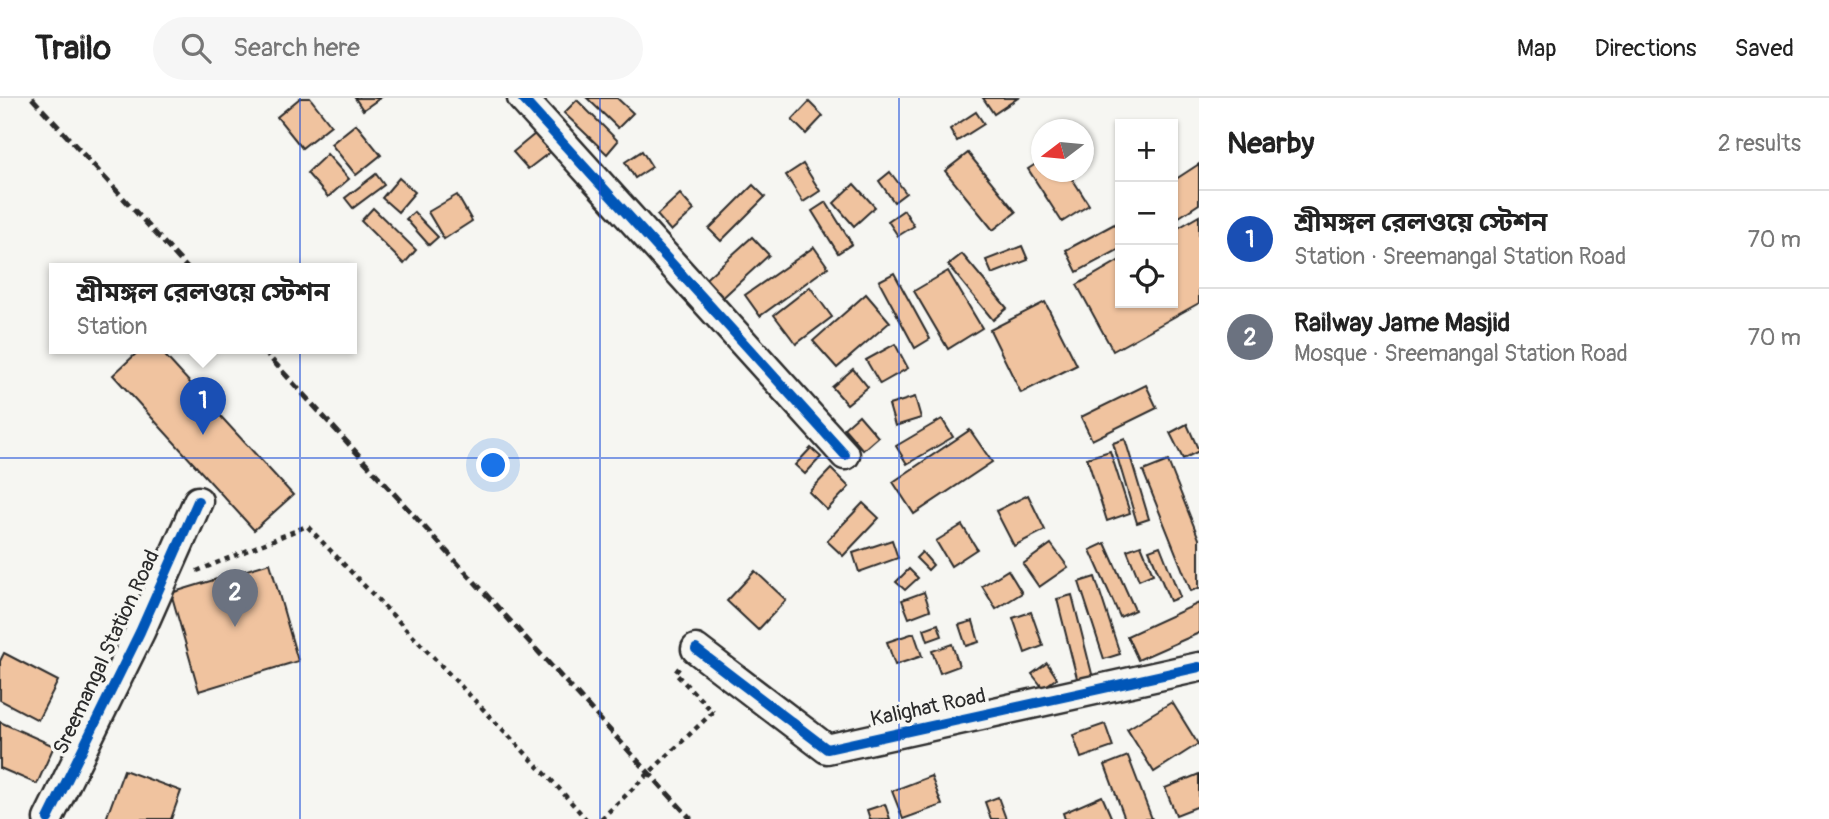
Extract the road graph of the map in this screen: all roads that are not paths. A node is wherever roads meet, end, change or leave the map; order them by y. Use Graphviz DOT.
graph roads {
  1 [pos="522,98"];
  2 [pos="845,455"];
  3 [pos="198,501"];
  4 [pos="696,649"];
  5 [pos="1199,667"];
  6 [pos="48,819"];
  1 -- 2 [label="street"];
  3 -- 6 [label="street, Sreemangal Station Road"];
  4 -- 5 [label="street, Kalighat Road"];
}
